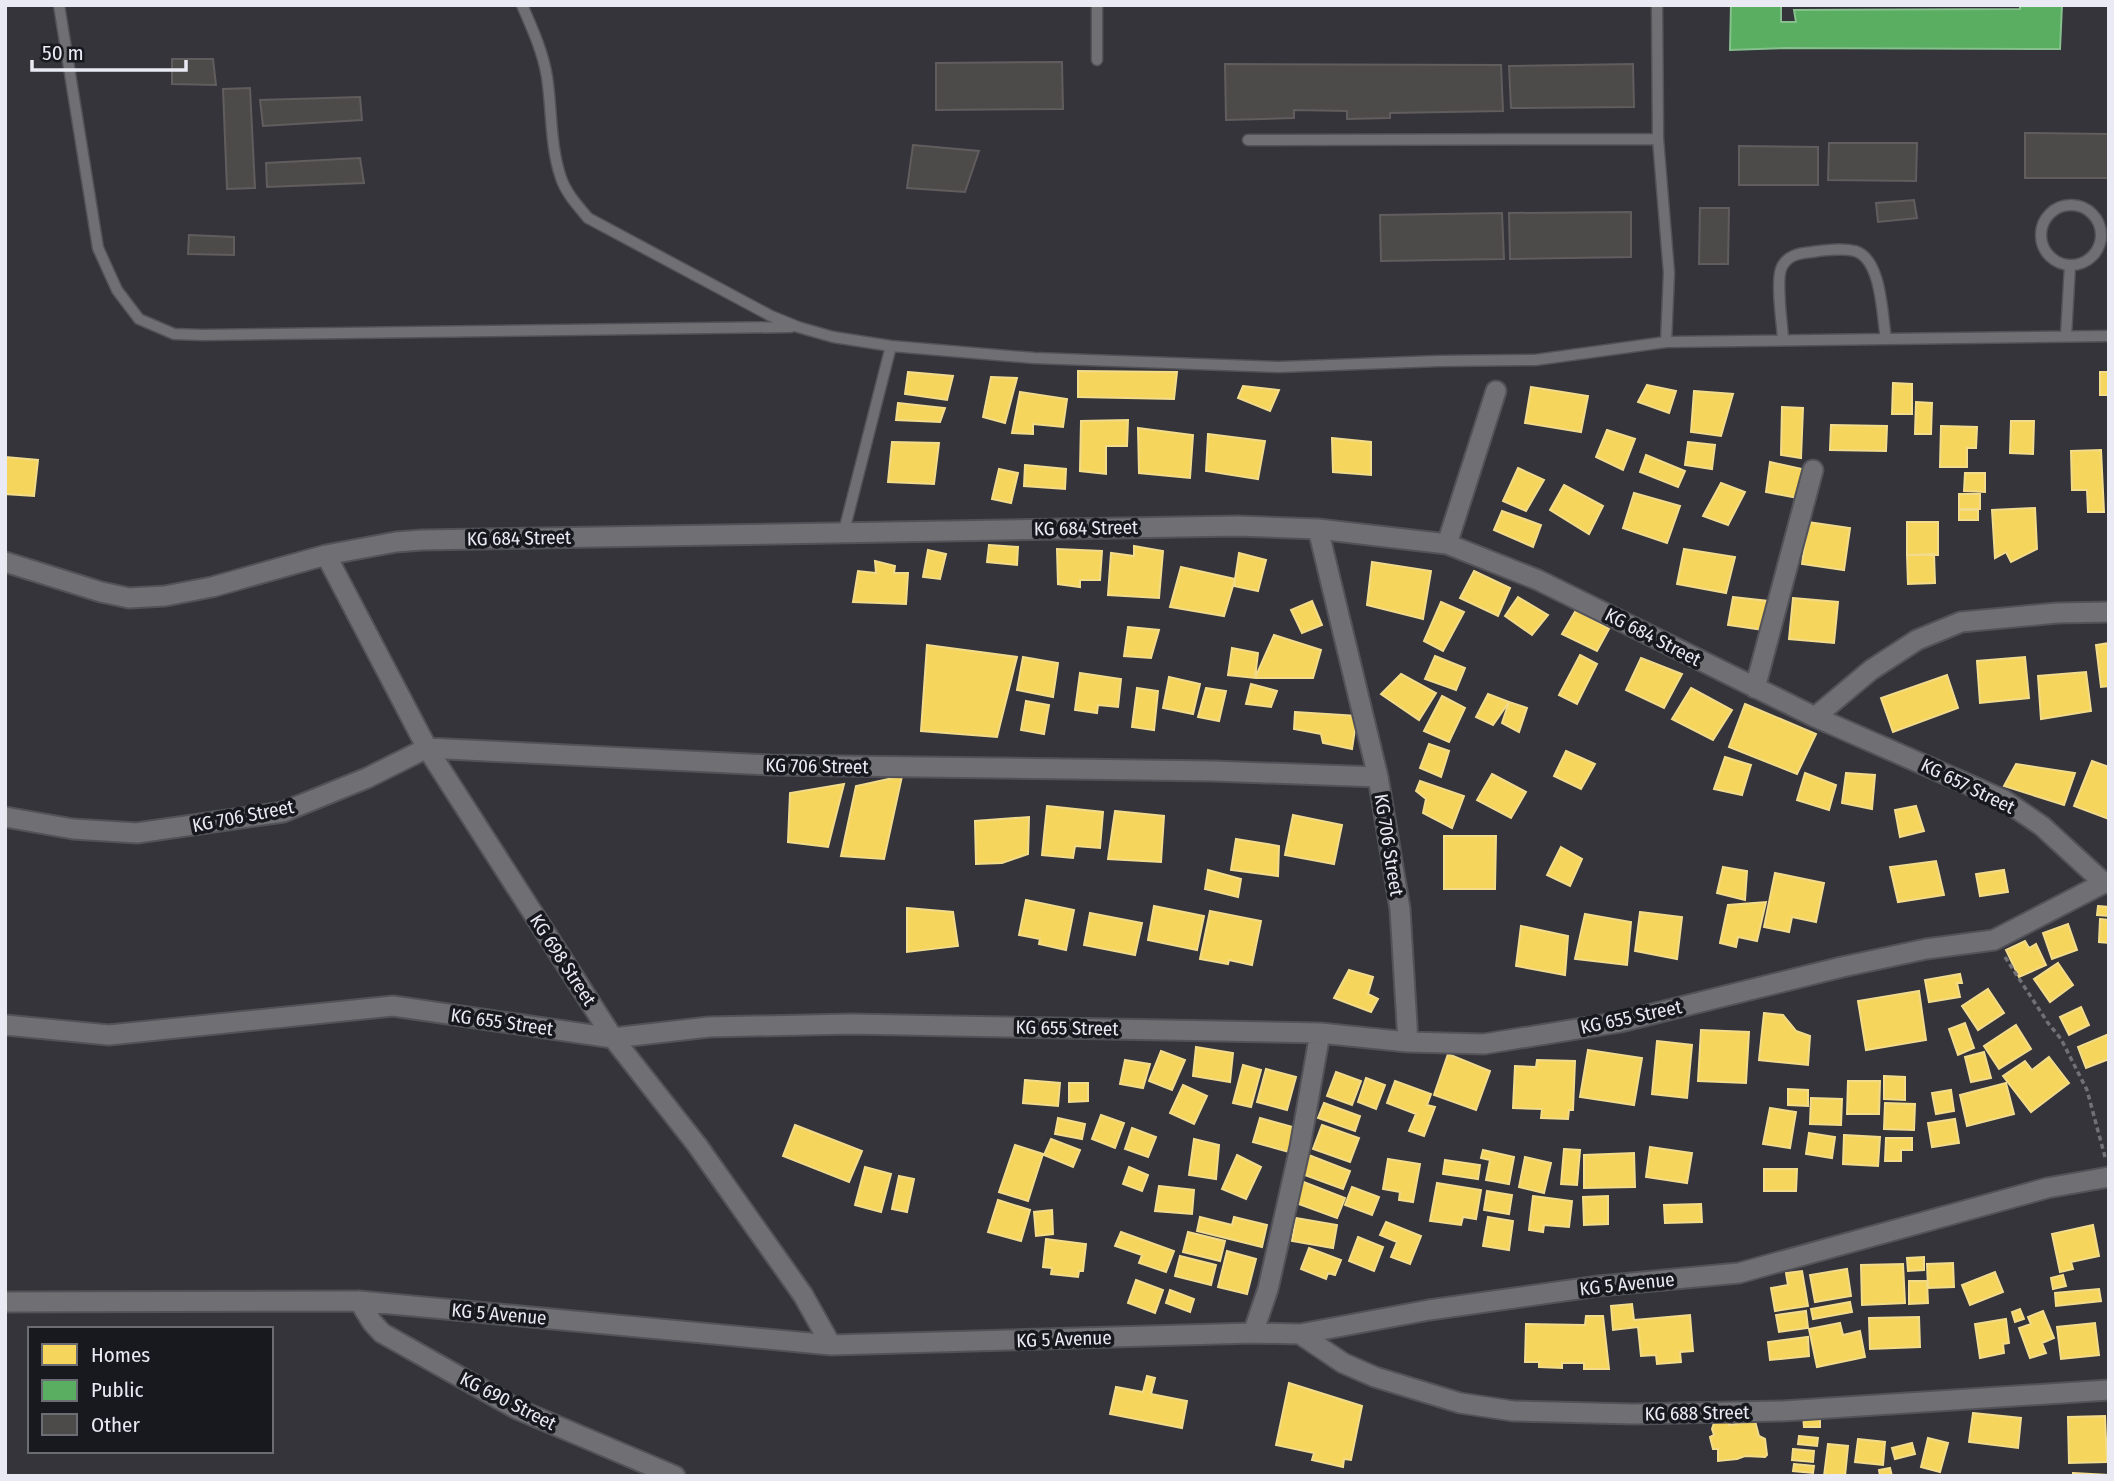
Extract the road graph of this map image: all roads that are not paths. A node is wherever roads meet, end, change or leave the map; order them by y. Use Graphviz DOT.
graph roads {
  1 [pos="59,5"];
  2 [pos="522,5"];
  3 [pos="1097,5"];
  4 [pos="1657,5"];
  5 [pos="1097,60"];
  6 [pos="1658,139"];
  7 [pos="1248,140"];
  8 [pos="2070,265"];
  9 [pos="798,327"];
  10 [pos="2066,336"];
  11 [pos="2109,336"];
  12 [pos="1783,339"];
  13 [pos="1886,339"];
  14 [pos="1666,342"];
  15 [pos="891,346"];
  16 [pos="1496,391"];
  17 [pos="1813,470"];
  18 [pos="1318,528"];
  19 [pos="844,531"];
  20 [pos="1447,544"];
  21 [pos="326,555"];
  22 [pos="5,562"];
  23 [pos="2109,612"];
  24 [pos="1755,688"];
  25 [pos="1815,717"];
  26 [pos="427,748"];
  27 [pos="1378,777"];
  28 [pos="5,817"];
  29 [pos="2106,883"];
  30 [pos="5,1025"];
  31 [pos="1320,1033"];
  32 [pos="614,1038"];
  33 [pos="1408,1042"];
  34 [pos="2109,1177"];
  35 [pos="359,1301"];
  36 [pos="5,1302"];
  37 [pos="1254,1333"];
  38 [pos="1300,1334"];
  39 [pos="831,1345"];
  40 [pos="2109,1390"];
  41 [pos="676,1476"];
  1 -- 9 [label="lane"];
  2 -- 9 [label="lane"];
  3 -- 5 [label="lane"];
  4 -- 6 [label="lane"];
  6 -- 7 [label="lane"];
  6 -- 14 [label="lane"];
  8 -- 8 [label="lane"];
  8 -- 10 [label="lane"];
  9 -- 15 [label="lane"];
  10 -- 11 [label="lane"];
  10 -- 13 [label="lane"];
  12 -- 13 [label="lane"];
  12 -- 13 [label="lane"];
  12 -- 14 [label="lane"];
  14 -- 15 [label="lane"];
  15 -- 19 [label="lane"];
  16 -- 20 [label="street"];
  17 -- 24 [label="street"];
  18 -- 19 [label="street, KG 684 Street"];
  18 -- 20 [label="street, KG 684 Street"];
  18 -- 27 [label="street"];
  19 -- 21 [label="street, KG 684 Street"];
  20 -- 24 [label="street, KG 684 Street"];
  21 -- 22 [label="street, KG 684 Street"];
  21 -- 26 [label="street, KG 698 Street"];
  23 -- 25 [label="street"];
  24 -- 25 [label="street, KG 684 Street"];
  25 -- 29 [label="street, KG 657 Street"];
  26 -- 27 [label="street, KG 706 Street"];
  26 -- 28 [label="street, KG 706 Street"];
  26 -- 32 [label="street, KG 698 Street"];
  27 -- 33 [label="street, KG 706 Street"];
  29 -- 33 [label="street, KG 655 Street"];
  30 -- 32 [label="street, KG 655 Street"];
  31 -- 32 [label="street, KG 655 Street"];
  31 -- 33 [label="street, KG 655 Street"];
  31 -- 37 [label="street"];
  32 -- 39 [label="street, KG 698 Street"];
  34 -- 38 [label="street, KG 5 Avenue"];
  35 -- 36 [label="street, KG 5 Avenue"];
  35 -- 39 [label="street, KG 5 Avenue"];
  35 -- 41 [label="street, KG 690 Street"];
  37 -- 38 [label="street, KG 5 Avenue"];
  37 -- 39 [label="street, KG 5 Avenue"];
  38 -- 40 [label="street, KG 688 Street"];
}
